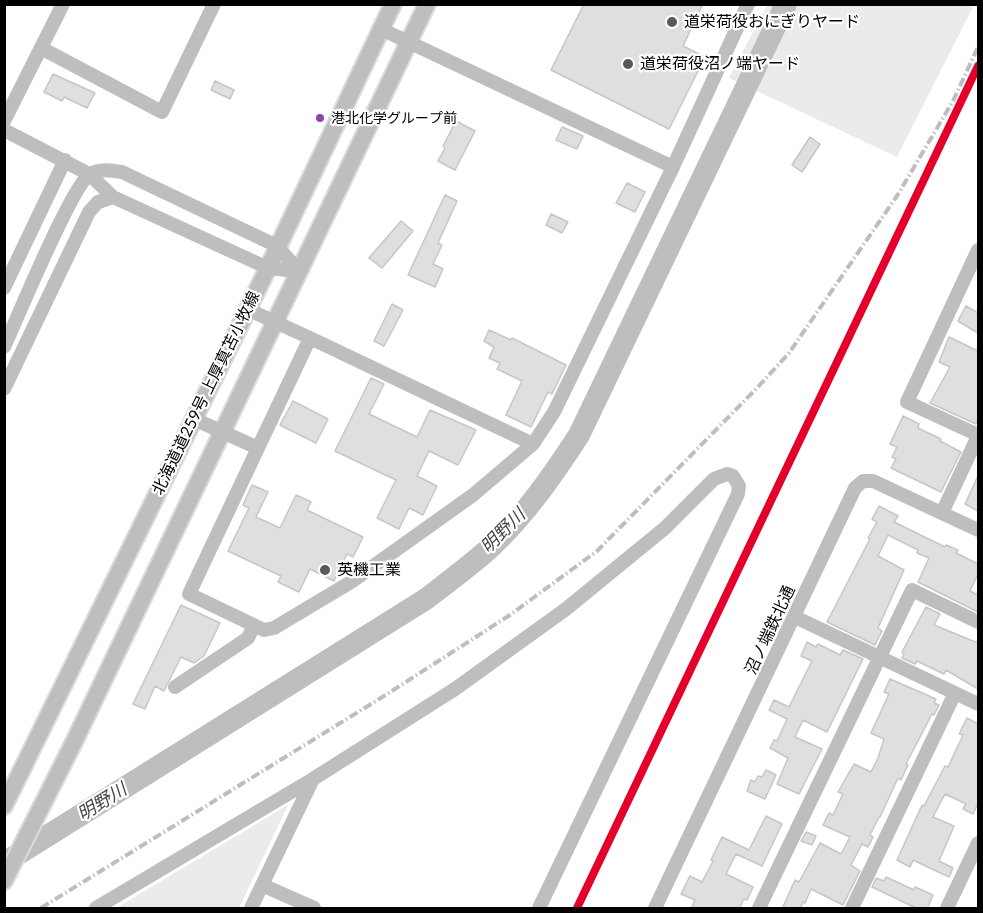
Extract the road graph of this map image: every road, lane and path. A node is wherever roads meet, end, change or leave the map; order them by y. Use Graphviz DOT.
graph roads {
  1 [pos="63,4"];
  2 [pos="214,4"];
  3 [pos="393,4"];
  4 [pos="427,4"];
  5 [pos="748,4"];
  6 [pos="381,29"];
  7 [pos="410,42"];
  8 [pos="41,48"];
  9 [pos="4,121"];
  10 [pos="4,130"];
  11 [pos="65,160"];
  12 [pos="673,167"];
  13 [pos="89,174"];
  14 [pos="113,197"];
  15 [pos="277,246"];
  16 [pos="978,250"];
  17 [pos="268,268"];
  18 [pos="299,271"];
  19 [pos="4,288"];
  20 [pos="247,309"];
  21 [pos="275,323"];
  22 [pos="310,338"];
  23 [pos="4,347"];
  24 [pos="4,389"];
  25 [pos="194,419"];
  26 [pos="222,431"];
  27 [pos="978,436"];
  28 [pos="533,444"];
  29 [pos="258,448"];
  30 [pos="942,513"];
  31 [pos="978,530"];
  32 [pos="795,617"];
  33 [pos="978,622"];
  34 [pos="254,625"];
  35 [pos="880,657"];
  36 [pos="175,687"];
  37 [pos="955,693"];
  38 [pos="978,704"];
  39 [pos="313,779"];
  40 [pos="4,806"];
  41 [pos="978,843"];
  42 [pos="4,881"];
  43 [pos="262,885"];
  44 [pos="96,909"];
  45 [pos="251,909"];
  46 [pos="314,909"];
  47 [pos="539,909"];
  48 [pos="655,909"];
  49 [pos="759,909"];
  50 [pos="852,909"];
  51 [pos="947,909"];
  1 -- 8 [label="street"];
  2 -- 8 [label="street"];
  3 -- 6 [label="main road, 北海道道259号 上厚真苫小牧線"];
  4 -- 7 [label="main road, 北海道道259号 上厚真苫小牧線"];
  5 -- 12 [label="street"];
  6 -- 7 [label="street"];
  6 -- 15 [label="main road, 北海道道259号 上厚真苫小牧線"];
  7 -- 12 [label="street"];
  7 -- 18 [label="main road, 北海道道259号 上厚真苫小牧線"];
  8 -- 9 [label="street"];
  10 -- 11 [label="street"];
  11 -- 13 [label="street"];
  11 -- 19 [label="street"];
  12 -- 28 [label="street"];
  13 -- 14 [label="street"];
  13 -- 15 [label="street"];
  13 -- 23 [label="street"];
  14 -- 17 [label="street"];
  14 -- 24 [label="street"];
  15 -- 17 [label="main road, 北海道道259号 上厚真苫小牧線"];
  15 -- 18 [label="street"];
  16 -- 27 [label="street"];
  17 -- 18 [label="street"];
  17 -- 20 [label="main road, 北海道道259号 上厚真苫小牧線"];
  18 -- 21 [label="main road, 北海道道259号 上厚真苫小牧線"];
  20 -- 21 [label="street"];
  20 -- 25 [label="main road, 北海道道259号 上厚真苫小牧線"];
  21 -- 22 [label="street"];
  21 -- 26 [label="main road, 北海道道259号 上厚真苫小牧線"];
  22 -- 28 [label="street"];
  22 -- 29 [label="street"];
  25 -- 26 [label="street"];
  25 -- 40 [label="main road, 北海道道259号 上厚真苫小牧線"];
  26 -- 29 [label="street"];
  26 -- 42 [label="main road, 北海道道259号 上厚真苫小牧線"];
  27 -- 30 [label="street"];
  28 -- 34 [label="street"];
  29 -- 34 [label="street"];
  30 -- 31 [label="street, 沼ノ端鉄北通"];
  30 -- 32 [label="street, 沼ノ端鉄北通"];
  32 -- 35 [label="street"];
  32 -- 48 [label="street, 沼ノ端鉄北通"];
  33 -- 35 [label="street"];
  34 -- 36 [label="street"];
  35 -- 37 [label="street"];
  35 -- 49 [label="street"];
  37 -- 38 [label="street"];
  37 -- 50 [label="street"];
  39 -- 43 [label="street"];
  39 -- 44 [label="street"];
  39 -- 47 [label="street"];
  41 -- 51 [label="street"];
  43 -- 45 [label="street"];
  43 -- 46 [label="street"];
}
